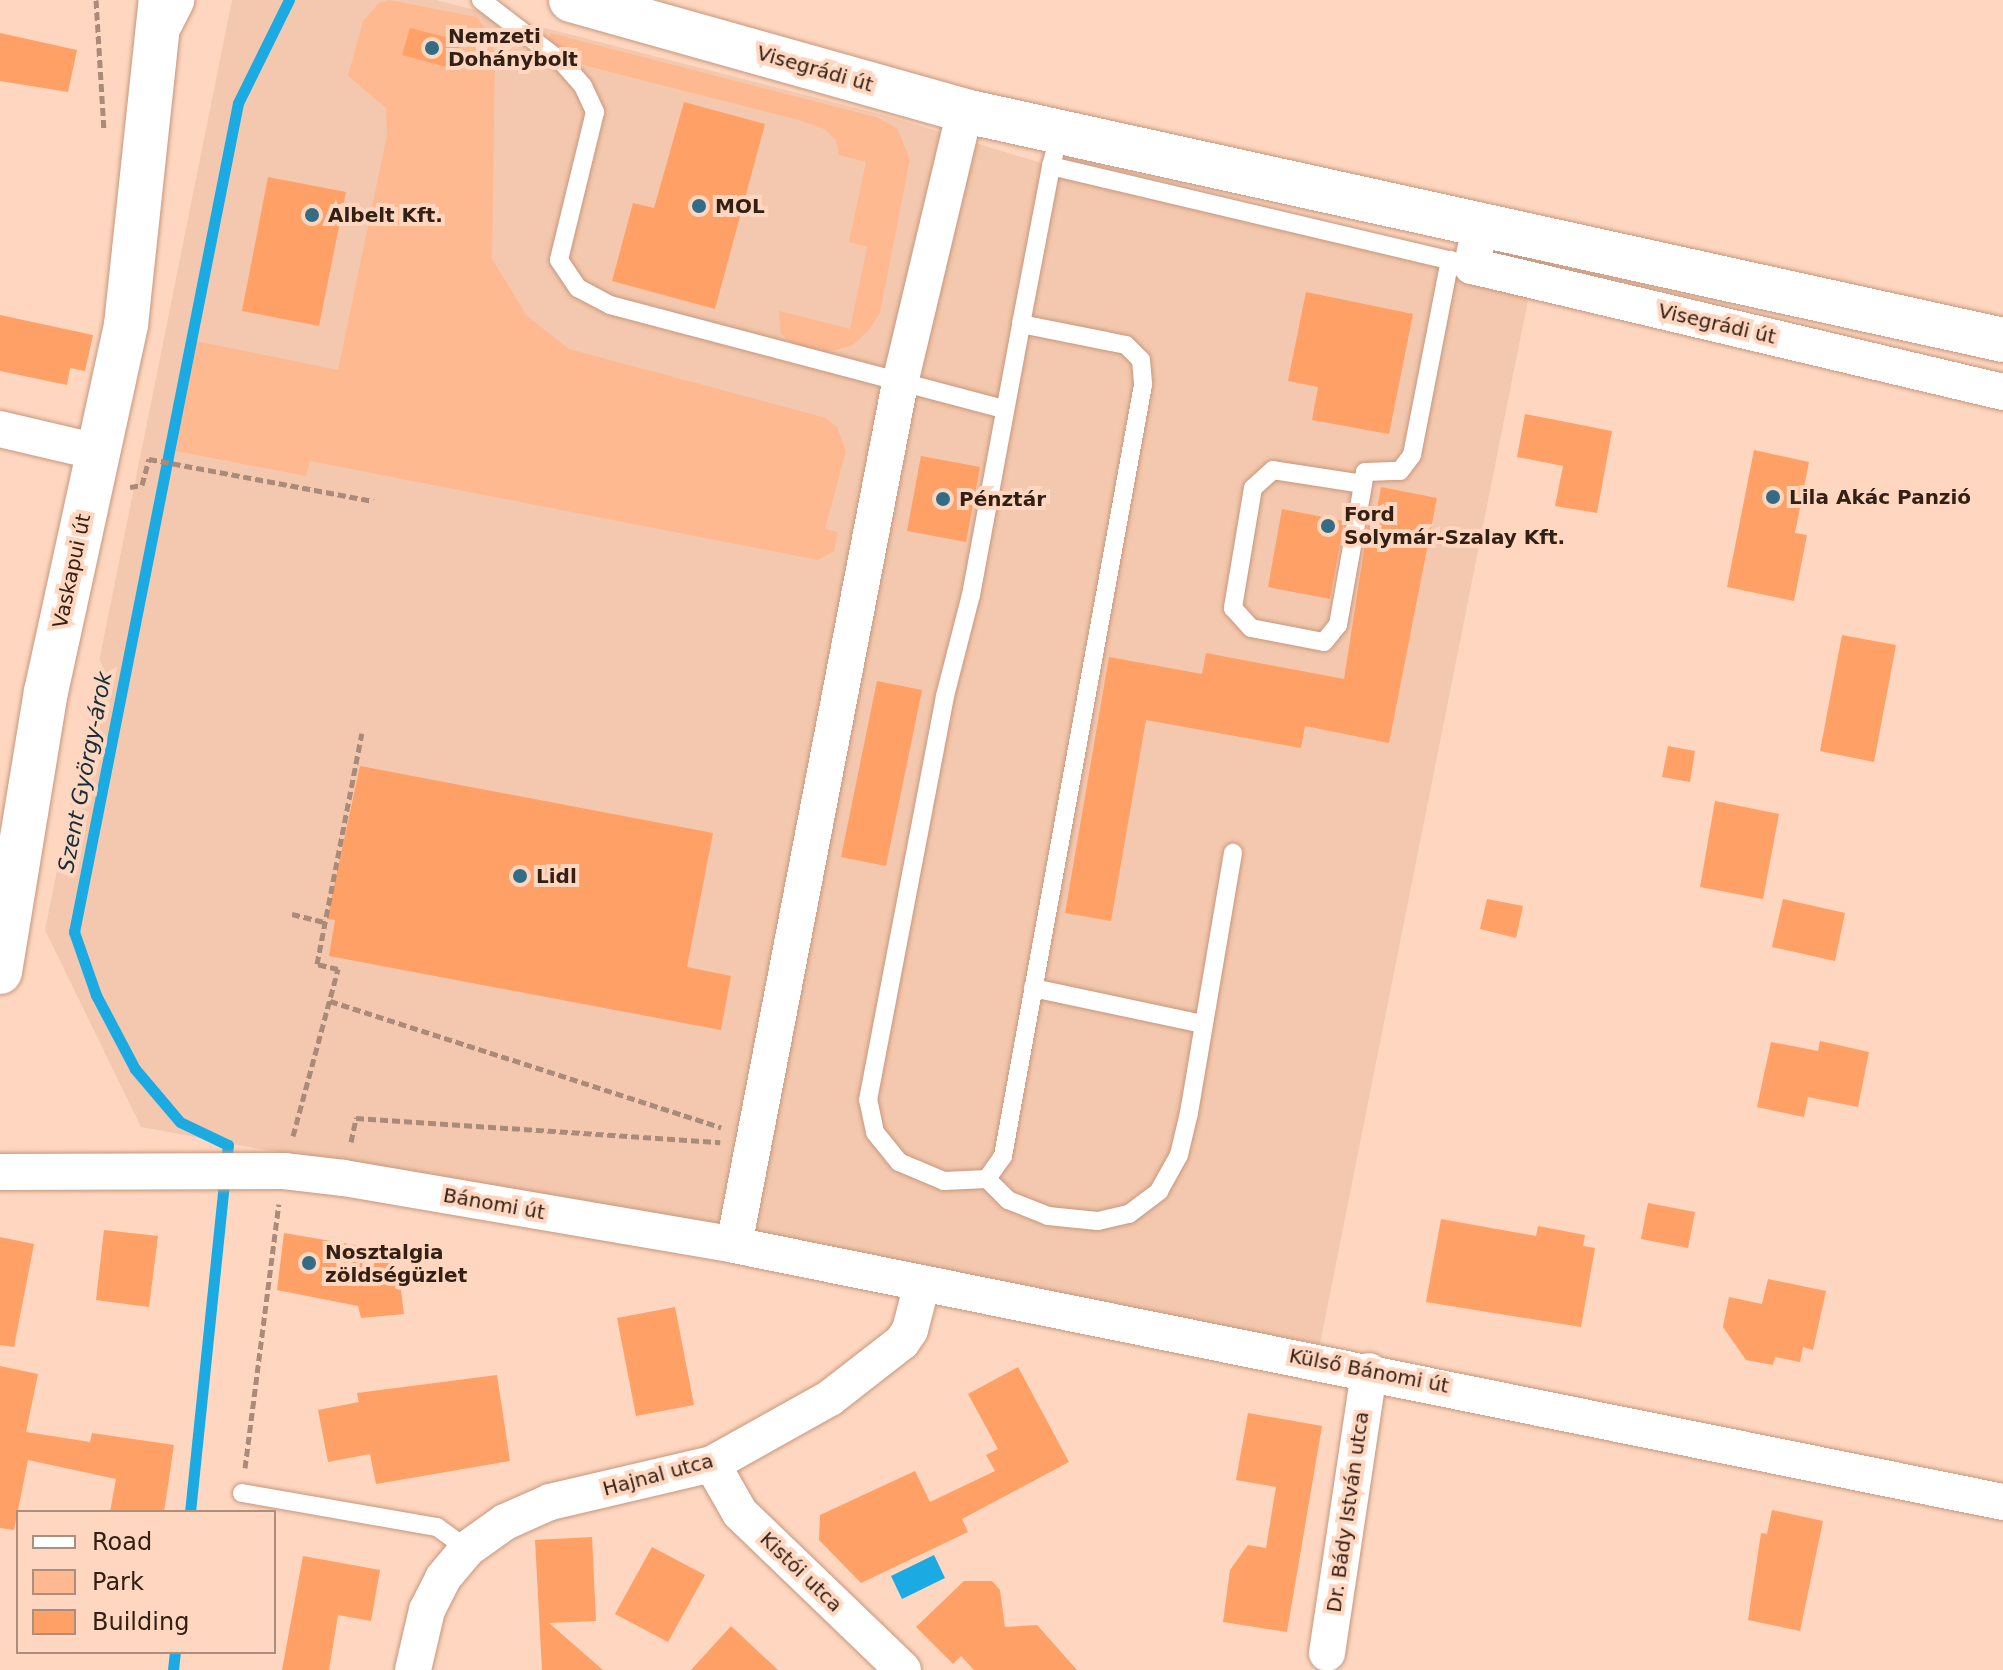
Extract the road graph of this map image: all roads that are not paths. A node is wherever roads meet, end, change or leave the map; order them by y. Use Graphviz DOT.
graph roads {
  1 [pos="481,0"];
  2 [pos="571,0"];
  3 [pos="158,6"];
  4 [pos="965,111"];
  5 [pos="1056,149"];
  6 [pos="1467,250"];
  7 [pos="1021,324"];
  8 [pos="2003,340"];
  9 [pos="900,383"];
  10 [pos="2003,392"];
  11 [pos="1005,409"];
  12 [pos="0,429"];
  13 [pos="98,452"];
  14 [pos="1363,484"];
  15 [pos="1233,853"];
  16 [pos="0,972"];
  17 [pos="1033,988"];
  18 [pos="1203,1024"];
  19 [pos="0,1145"];
  20 [pos="45,1171"];
  21 [pos="0,1172"];
  22 [pos="987,1179"];
  23 [pos="734,1245"];
  24 [pos="922,1284"];
  25 [pos="1369,1371"];
  26 [pos="712,1464"];
  27 [pos="242,1493"];
  28 [pos="2003,1502"];
  29 [pos="467,1549"];
  30 [pos="1327,1653"];
  31 [pos="413,1670"];
  32 [pos="903,1670"];
  1 -- 9 [label="lane"];
  2 -- 4 [label="main road, Visegrádi út"];
  3 -- 13 [label="main road, Vaskapui út"];
  4 -- 5 [label="main road, Visegrádi út"];
  4 -- 9 [label="street"];
  5 -- 6 [label="main road, Visegrádi út"];
  5 -- 7 [label="lane"];
  6 -- 8 [label="main road, Visegrádi út"];
  6 -- 10 [label="street, Visegrádi út"];
  6 -- 14 [label="lane"];
  7 -- 11 [label="lane"];
  7 -- 17 [label="lane"];
  9 -- 11 [label="lane"];
  9 -- 23 [label="street"];
  11 -- 22 [label="lane"];
  12 -- 13 [label="street"];
  13 -- 16 [label="main road, Vaskapui út"];
  14 -- 14 [label="lane"];
  15 -- 18 [label="lane"];
  17 -- 18 [label="lane"];
  17 -- 22 [label="lane"];
  18 -- 22 [label="lane"];
  19 -- 20 [label="street"];
  20 -- 21 [label="street"];
  20 -- 23 [label="street, Bánomi út"];
  23 -- 24 [label="street, Külső Bánomi út"];
  24 -- 25 [label="street, Külső Bánomi út"];
  24 -- 26 [label="street, Hajnal utca"];
  25 -- 28 [label="street, Külső Bánomi út"];
  25 -- 30 [label="street, Dr. Bády István utca"];
  26 -- 29 [label="street, Hajnal utca"];
  26 -- 32 [label="street, Kistói utca"];
  27 -- 29 [label="lane"];
  29 -- 31 [label="street, Hajnal utca"];
}
